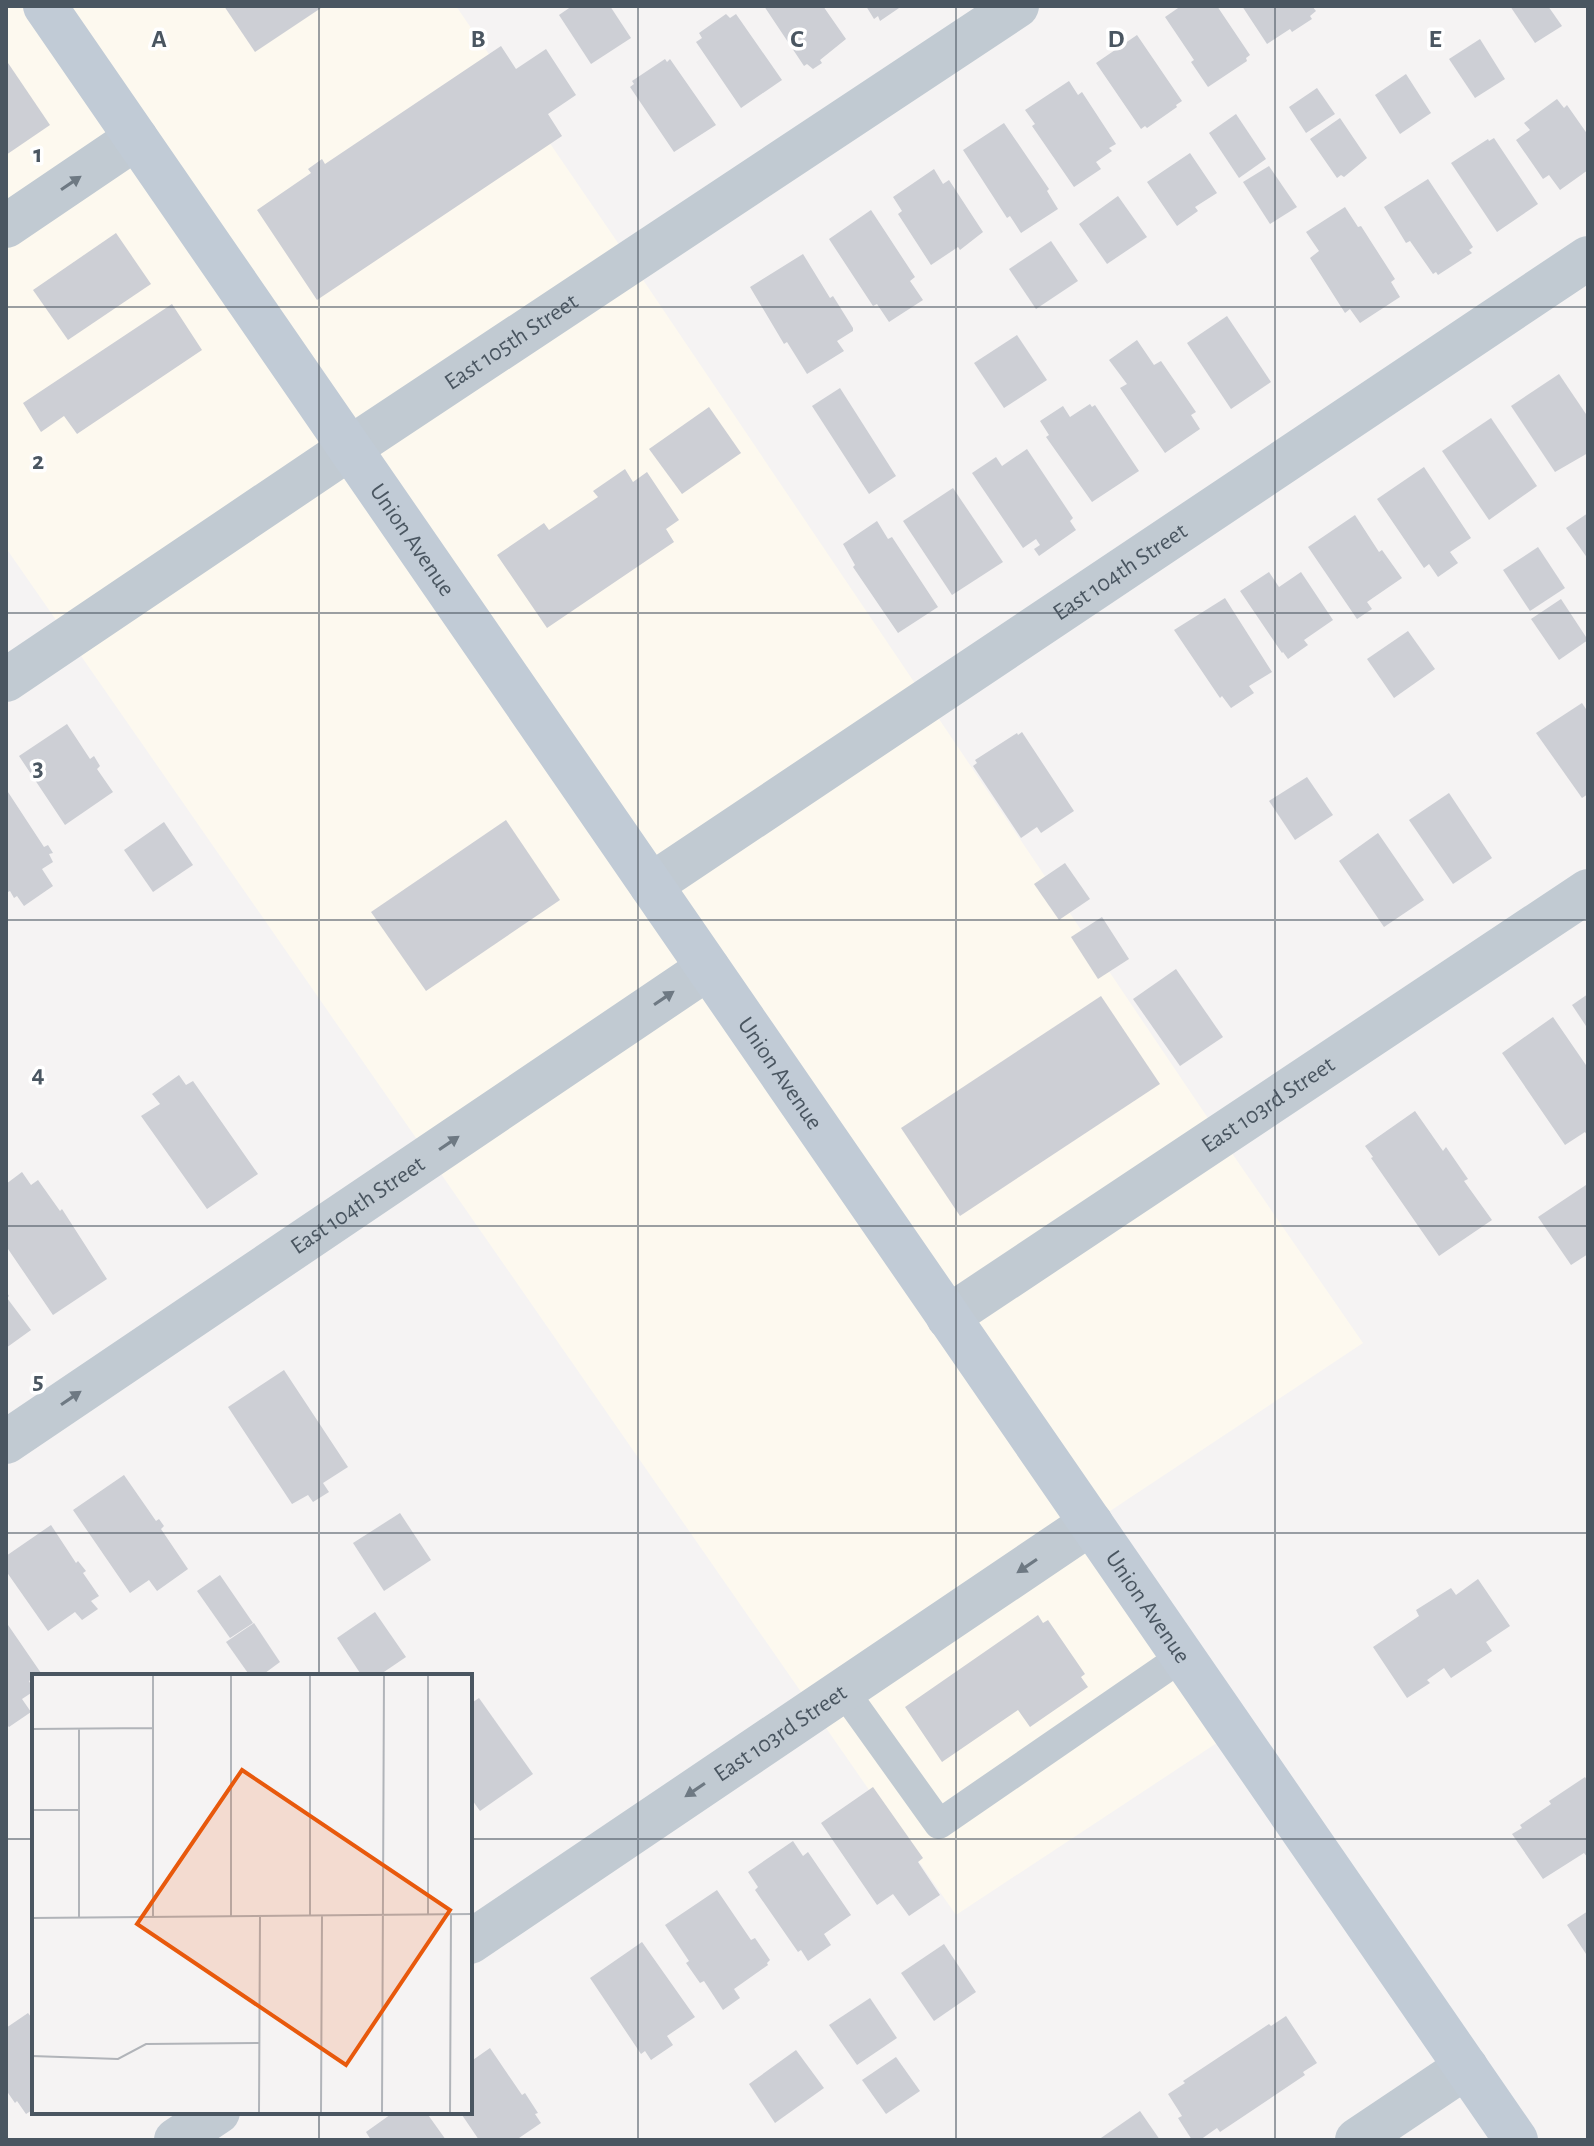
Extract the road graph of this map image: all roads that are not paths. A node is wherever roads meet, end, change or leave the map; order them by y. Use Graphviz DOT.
graph roads {
  1 [pos="45,6"];
  2 [pos="1017,6"];
  3 [pos="136,138"];
  4 [pos="6,226"];
  5 [pos="1588,258"];
  6 [pos="350,448"];
  7 [pos="6,680"];
  8 [pos="651,885"];
  9 [pos="1588,891"];
  10 [pos="708,968"];
  11 [pos="948,1317"];
  12 [pos="6,1442"];
  13 [pos="1091,1523"];
  14 [pos="1183,1656"];
  15 [pos="843,1690"];
  16 [pos="472,1941"];
  17 [pos="1466,2067"];
  18 [pos="215,2114"];
  19 [pos="176,2140"];
  20 [pos="1357,2140"];
  21 [pos="1516,2140"];
  1 -- 3 [label="main road, Union Avenue"];
  2 -- 6 [label="street, East 105th Street"];
  4 -- 3 [label="street, one-way"];
  3 -- 6 [label="main road, Union Avenue"];
  5 -- 8 [label="street, East 104th Street"];
  6 -- 7 [label="street, East 105th Street"];
  6 -- 8 [label="main road, Union Avenue"];
  8 -- 10 [label="main road, Union Avenue"];
  9 -- 11 [label="street, East 103rd Street"];
  10 -- 11 [label="main road, Union Avenue"];
  12 -- 10 [label="street, East 104th Street, one-way"];
  11 -- 13 [label="main road, Union Avenue"];
  13 -- 14 [label="main road, Union Avenue"];
  13 -- 15 [label="street, East 103rd Street, one-way"];
  14 -- 15 [label="lane"];
  14 -- 17 [label="main road, Union Avenue"];
  15 -- 16 [label="street, East 103rd Street, one-way"];
  17 -- 20 [label="street"];
  17 -- 21 [label="main road, Union Avenue"];
  18 -- 19 [label="street"];
}
